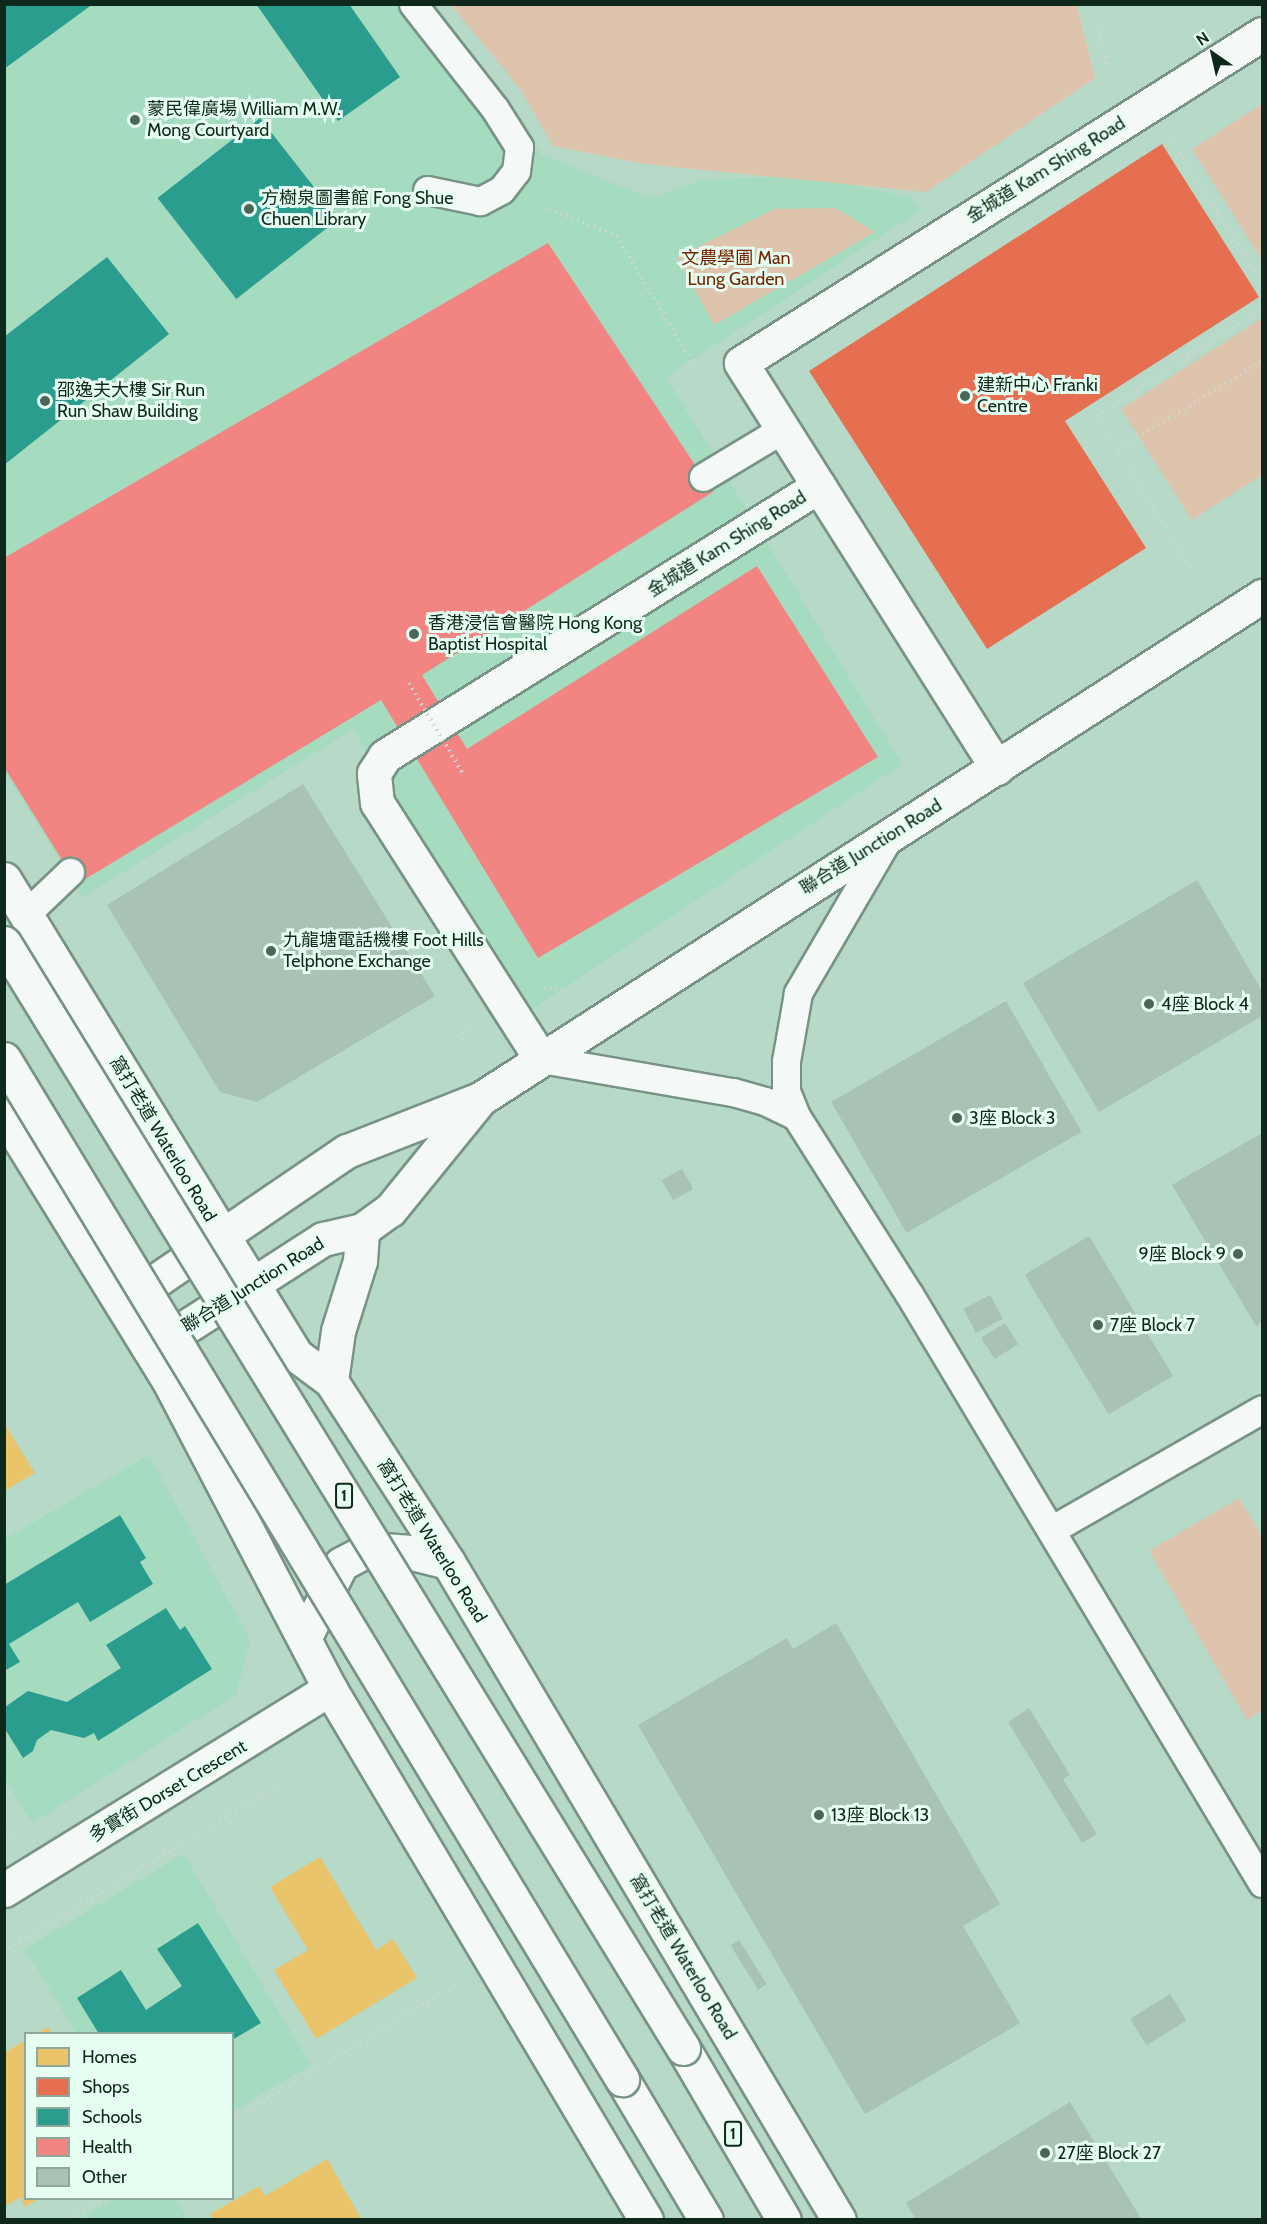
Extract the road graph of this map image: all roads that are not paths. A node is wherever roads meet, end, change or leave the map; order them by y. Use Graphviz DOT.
graph roads {
  1 [pos="413,4"];
  2 [pos="1263,34"];
  3 [pos="427,190"];
  4 [pos="783,429"];
  5 [pos="704,477"];
  6 [pos="819,486"];
  7 [pos="1263,596"];
  8 [pos="997,768"];
  9 [pos="890,835"];
  10 [pos="70,872"];
  11 [pos="4,879"];
  12 [pos="26,914"];
  13 [pos="4,943"];
  14 [pos="4,1059"];
  15 [pos="541,1059"];
  16 [pos="480,1099"];
  17 [pos="4,1114"];
  18 [pos="796,1116"];
  19 [pos="362,1230"];
  20 [pos="221,1235"];
  21 [pos="253,1286"];
  22 [pos="123,1303"];
  23 [pos="150,1350"];
  24 [pos="331,1381"];
  25 [pos="1263,1409"];
  26 [pos="1051,1530"];
  27 [pos="448,1562"];
  28 [pos="305,1638"];
  29 [pos="330,1689"];
  30 [pos="1263,1883"];
  31 [pos="4,1890"];
  32 [pos="645,2220"];
  33 [pos="706,2220"];
  34 [pos="784,2220"];
  35 [pos="839,2220"];
  1 -- 3 [label="lane"];
  2 -- 4 [label="main road, 金城道 Kam Shing Road"];
  4 -- 5 [label="lane"];
  4 -- 6 [label="main road, 金城道 Kam Shing Road"];
  6 -- 8 [label="main road, 金城道 Kam Shing Road"];
  6 -- 15 [label="main road, 金城道 Kam Shing Road"];
  7 -- 8 [label="main road, 聯合道 Junction Road"];
  8 -- 9 [label="main road, 聯合道 Junction Road"];
  9 -- 15 [label="main road, 聯合道 Junction Road"];
  9 -- 18 [label="lane"];
  10 -- 12 [label="lane"];
  11 -- 12 [label="main road, 窩打老道 Waterloo Road"];
  12 -- 20 [label="main road, 窩打老道 Waterloo Road"];
  13 -- 34 [label="main road, 窩打老道 Waterloo Road / 1, bridge"];
  14 -- 33 [label="main road, bridge"];
  15 -- 16 [label="main road, 聯合道 Junction Road"];
  15 -- 18 [label="lane"];
  16 -- 19 [label="main road, 聯合道 Junction Road"];
  16 -- 20 [label="main road, 聯合道 Junction Road"];
  17 -- 22 [label="main road"];
  18 -- 26 [label="lane"];
  19 -- 21 [label="main road, 聯合道 Junction Road"];
  19 -- 24 [label="main road"];
  20 -- 21 [label="main road, 窩打老道 Waterloo Road"];
  20 -- 22 [label="main road, 聯合道 Junction Road"];
  21 -- 23 [label="main road, 聯合道 Junction Road"];
  21 -- 24 [label="main road, 窩打老道 Waterloo Road"];
  22 -- 23 [label="main road"];
  23 -- 28 [label="main road"];
  24 -- 27 [label="main road, 窩打老道 Waterloo Road"];
  25 -- 26 [label="lane"];
  26 -- 30 [label="lane"];
  27 -- 28 [label="main road"];
  27 -- 35 [label="main road, 窩打老道 Waterloo Road"];
  28 -- 29 [label="main road"];
  29 -- 31 [label="main road, 多實街 Dorset Crescent"];
  29 -- 32 [label="main road"];
}
